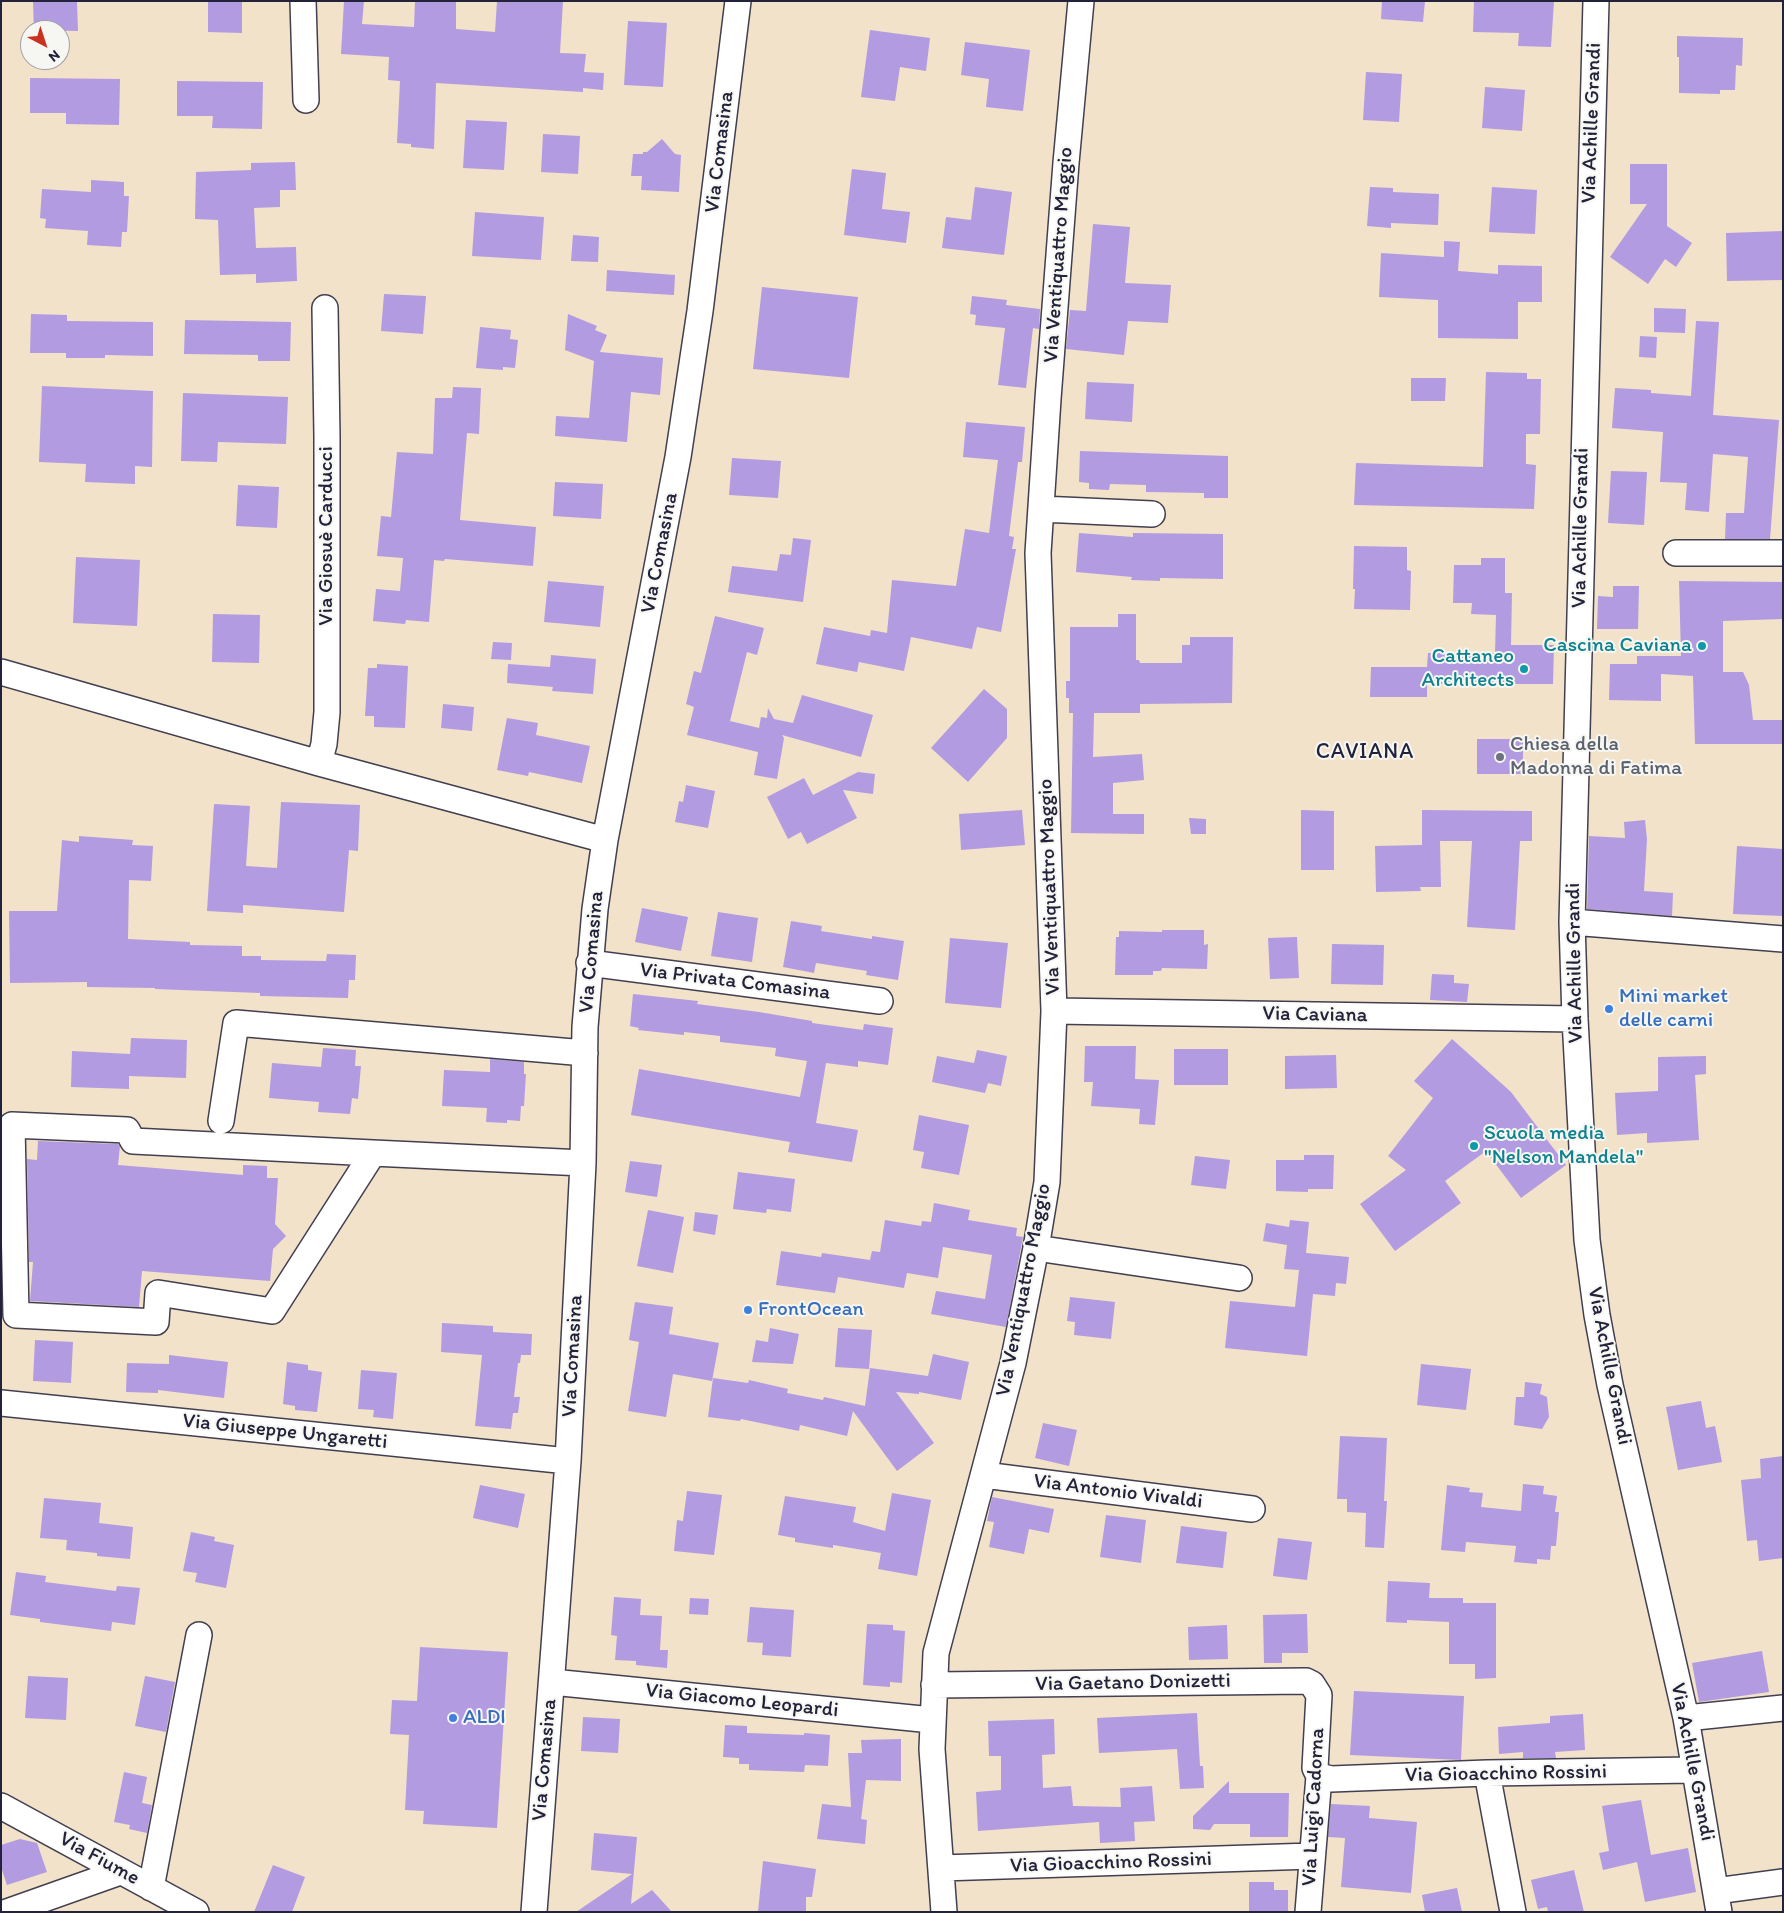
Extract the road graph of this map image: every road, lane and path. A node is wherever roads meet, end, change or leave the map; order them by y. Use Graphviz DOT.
graph roads {
  1 [pos="303,1"];
  2 [pos="738,1"];
  3 [pos="1081,1"];
  4 [pos="1596,1"];
  5 [pos="306,100"];
  6 [pos="324,308"];
  7 [pos="1041,509"];
  8 [pos="1152,514"];
  9 [pos="1676,553"];
  10 [pos="1783,553"];
  11 [pos="1,672"];
  12 [pos="319,763"];
  13 [pos="605,840"];
  14 [pos="1572,922"];
  15 [pos="1783,939"];
  16 [pos="590,963"];
  17 [pos="880,1001"];
  18 [pos="1054,1011"];
  19 [pos="1575,1019"];
  20 [pos="584,1053"];
  21 [pos="220,1121"];
  22 [pos="373,1153"];
  23 [pos="582,1163"];
  24 [pos="1036,1248"];
  25 [pos="1239,1278"];
  26 [pos="1,1403"];
  27 [pos="568,1461"];
  28 [pos="984,1475"];
  29 [pos="1252,1509"];
  30 [pos="199,1636"];
  31 [pos="552,1682"];
  32 [pos="934,1685"];
  33 [pos="1319,1702"];
  34 [pos="1783,1708"];
  35 [pos="1686,1718"];
  36 [pos="932,1720"];
  37 [pos="1694,1770"];
  38 [pos="1487,1773"];
  39 [pos="1319,1776"];
  40 [pos="1,1806"];
  41 [pos="1312,1856"];
  42 [pos="941,1868"];
  43 [pos="120,1872"];
  44 [pos="1783,1882"];
  45 [pos="151,1888"];
  46 [pos="1718,1902"];
  47 [pos="8,1912"];
  48 [pos="196,1912"];
  49 [pos="534,1912"];
  50 [pos="944,1912"];
  51 [pos="1308,1912"];
  52 [pos="1513,1912"];
  1 -- 5 [label="street"];
  2 -- 13 [label="street, Via Comasina"];
  3 -- 7 [label="street, Via Ventiquattro Maggio"];
  4 -- 14 [label="street, Via Achille Grandi"];
  6 -- 12 [label="street, Via Giosuè Carducci"];
  7 -- 8 [label="street"];
  7 -- 18 [label="street, Via Ventiquattro Maggio"];
  9 -- 10 [label="street"];
  11 -- 12 [label="street"];
  12 -- 13 [label="street"];
  13 -- 16 [label="street, Via Comasina"];
  14 -- 15 [label="street"];
  14 -- 19 [label="street, Via Achille Grandi"];
  16 -- 17 [label="street, Via Privata Comasina"];
  16 -- 20 [label="street, Via Comasina"];
  18 -- 19 [label="street, Via Caviana"];
  18 -- 24 [label="street, Via Ventiquattro Maggio"];
  19 -- 35 [label="street, Via Achille Grandi"];
  20 -- 21 [label="street"];
  20 -- 23 [label="street, Via Comasina"];
  22 -- 22 [label="street"];
  22 -- 23 [label="street"];
  23 -- 27 [label="street, Via Comasina"];
  24 -- 25 [label="street"];
  24 -- 28 [label="street, Via Ventiquattro Maggio"];
  26 -- 27 [label="street, Via Giuseppe Ungaretti"];
  27 -- 31 [label="street, Via Comasina"];
  28 -- 29 [label="street, Via Antonio Vivaldi"];
  28 -- 32 [label="street, Via Ventiquattro Maggio"];
  30 -- 45 [label="street"];
  31 -- 36 [label="street, Via Giacomo Leopardi"];
  31 -- 49 [label="street, Via Comasina"];
  32 -- 33 [label="street, Via Gaetano Donizetti"];
  32 -- 36 [label="street, Via Ventiquattro Maggio"];
  33 -- 39 [label="street, Via Luigi Cadorna"];
  34 -- 35 [label="street"];
  35 -- 37 [label="street, Via Achille Grandi"];
  36 -- 42 [label="street, Via Ventiquattro Maggio"];
  37 -- 38 [label="street, Via Gioacchino Rossini"];
  37 -- 46 [label="street, Via Achille Grandi"];
  38 -- 39 [label="street, Via Gioacchino Rossini"];
  38 -- 52 [label="street"];
  39 -- 41 [label="street, Via Luigi Cadorna"];
  40 -- 43 [label="street, Via Fiume"];
  41 -- 42 [label="street, Via Gioacchino Rossini"];
  41 -- 51 [label="street, Via Luigi Cadorna"];
  42 -- 50 [label="street, Via Ventiquattro Maggio"];
  43 -- 45 [label="street, Via Fiume"];
  43 -- 47 [label="street"];
  44 -- 46 [label="street"];
  45 -- 48 [label="street, Via Fiume"];
}
